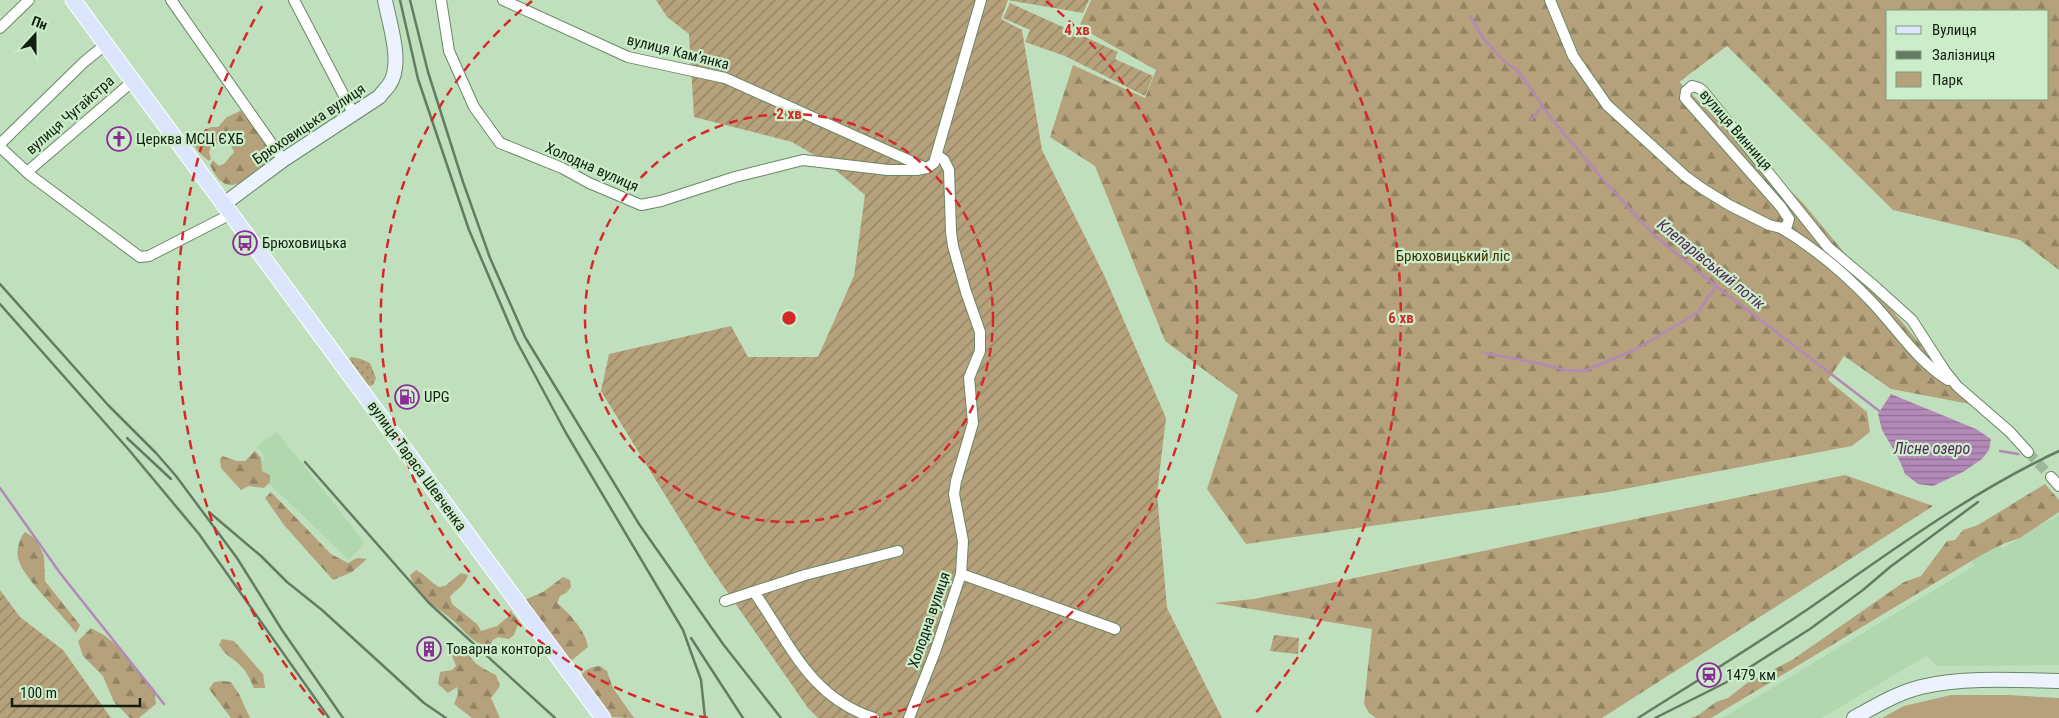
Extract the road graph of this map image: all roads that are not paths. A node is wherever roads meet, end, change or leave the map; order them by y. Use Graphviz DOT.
graph roads {
  1 [pos="29,0"];
  2 [pos="72,0"];
  3 [pos="171,0"];
  4 [pos="294,0"];
  5 [pos="385,0"];
  6 [pos="441,0"];
  7 [pos="503,0"];
  8 [pos="981,0"];
  9 [pos="1550,0"];
  10 [pos="0,28"];
  11 [pos="105,44"];
  12 [pos="132,81"];
  13 [pos="353,113"];
  14 [pos="0,145"];
  15 [pos="937,155"];
  16 [pos="282,160"];
  17 [pos="927,168"];
  18 [pos="27,172"];
  19 [pos="228,209"];
  20 [pos="1781,228"];
  21 [pos="1957,386"];
  22 [pos="2028,452"];
  23 [pos="2051,477"];
  24 [pos="2059,486"];
  25 [pos="898,551"];
  26 [pos="961,574"];
  27 [pos="754,592"];
  28 [pos="725,601"];
  29 [pos="1115,629"];
  30 [pos="2059,681"];
  31 [pos="603,718"];
  32 [pos="874,718"];
  33 [pos="909,718"];
  34 [pos="1854,718"];
  1 -- 10 [label="street"];
  2 -- 11 [label="main road, вулиця Тараса Шевченка"];
  3 -- 16 [label="street"];
  4 -- 13 [label="street"];
  5 -- 13 [label="main road, Брюховицька вулиця"];
  6 -- 17 [label="street, Холодна вулиця"];
  7 -- 17 [label="street, вулиця Камʼянка"];
  8 -- 15 [label="street"];
  9 -- 20 [label="street"];
  11 -- 12 [label="main road, вулиця Тараса Шевченка"];
  11 -- 14 [label="street"];
  12 -- 18 [label="street, вулиця Чугайстра"];
  12 -- 19 [label="main road, вулиця Тараса Шевченка"];
  13 -- 16 [label="main road, Брюховицька вулиця"];
  14 -- 18 [label="street"];
  15 -- 17 [label="street"];
  15 -- 26 [label="street, Холодна вулиця"];
  16 -- 19 [label="main road, Брюховицька вулиця"];
  18 -- 19 [label="street"];
  19 -- 31 [label="main road, вулиця Тараса Шевченка"];
  20 -- 21 [label="street"];
  20 -- 21 [label="street, вулиця Винниця"];
  21 -- 22 [label="street, вулиця Винниця"];
  23 -- 24 [label="street"];
  25 -- 27 [label="street"];
  26 -- 29 [label="street"];
  26 -- 33 [label="street, Холодна вулиця"];
  27 -- 28 [label="street"];
  27 -- 32 [label="street"];
  30 -- 34 [label="main road"];
}
